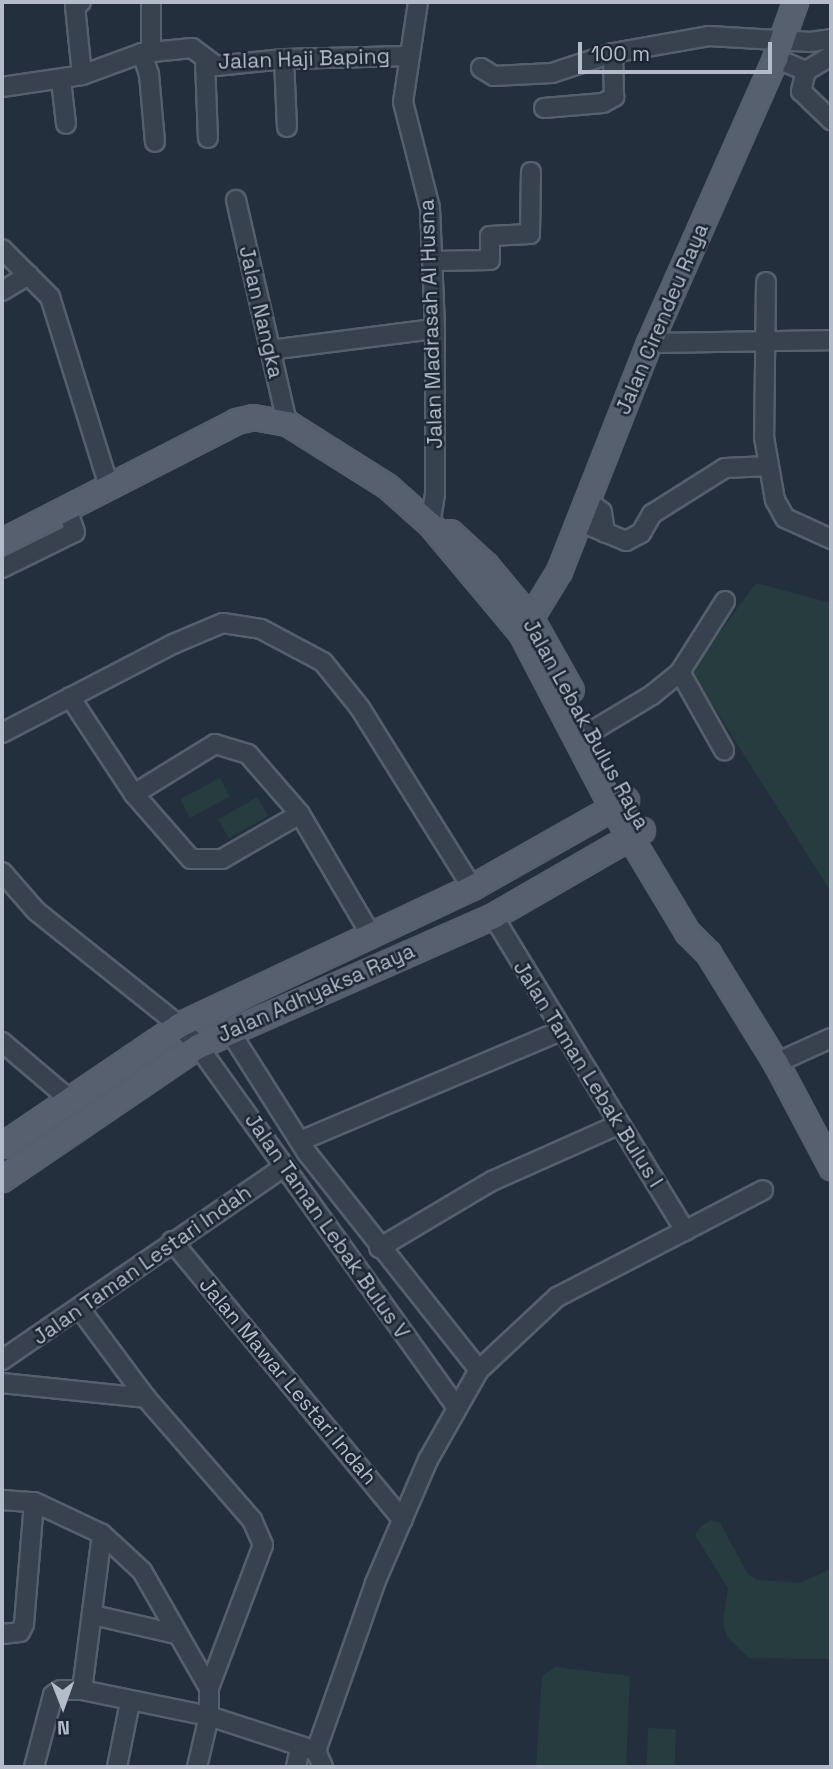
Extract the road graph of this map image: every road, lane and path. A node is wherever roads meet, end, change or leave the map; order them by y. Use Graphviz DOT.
graph roads {
  1 [pos="80,2"];
  2 [pos="151,2"];
  3 [pos="418,2"];
  4 [pos="795,2"];
  5 [pos="831,38"];
  6 [pos="779,48"];
  7 [pos="147,52"];
  8 [pos="613,53"];
  9 [pos="408,56"];
  10 [pos="831,56"];
  11 [pos="284,59"];
  12 [pos="205,61"];
  13 [pos="481,68"];
  14 [pos="806,71"];
  15 [pos="82,75"];
  16 [pos="61,79"];
  17 [pos="2,87"];
  18 [pos="544,108"];
  19 [pos="831,120"];
  20 [pos="66,124"];
  21 [pos="287,127"];
  22 [pos="208,138"];
  23 [pos="155,142"];
  24 [pos="531,172"];
  25 [pos="236,200"];
  26 [pos="2,249"];
  27 [pos="433,261"];
  28 [pos="29,275"];
  29 [pos="766,282"];
  30 [pos="2,291"];
  31 [pos="435,329"];
  32 [pos="831,340"];
  33 [pos="649,343"];
  34 [pos="765,344"];
  35 [pos="270,350"];
  36 [pos="287,423"];
  37 [pos="769,466"];
  38 [pos="109,486"];
  39 [pos="67,509"];
  40 [pos="582,510"];
  41 [pos="430,524"];
  42 [pos="831,539"];
  43 [pos="2,540"];
  44 [pos="2,568"];
  45 [pos="725,601"];
  46 [pos="526,626"];
  47 [pos="680,672"];
  48 [pos="70,697"];
  49 [pos="592,731"];
  50 [pos="2,733"];
  51 [pos="724,750"];
  52 [pos="134,794"];
  53 [pos="612,808"];
  54 [pos="300,814"];
  55 [pos="637,833"];
  56 [pos="610,848"];
  57 [pos="2,872"];
  58 [pos="472,887"];
  59 [pos="493,916"];
  60 [pos="372,935"];
  61 [pos="179,1026"];
  62 [pos="229,1030"];
  63 [pos="563,1030"];
  64 [pos="831,1038"];
  65 [pos="2,1042"];
  66 [pos="198,1046"];
  67 [pos="776,1063"];
  68 [pos="68,1098"];
  69 [pos="620,1124"];
  70 [pos="300,1141"];
  71 [pos="2,1145"];
  72 [pos="830,1162"];
  73 [pos="282,1168"];
  74 [pos="2,1179"];
  75 [pos="763,1190"];
  76 [pos="685,1231"];
  77 [pos="172,1241"];
  78 [pos="379,1248"];
  79 [pos="80,1309"];
  80 [pos="2,1360"];
  81 [pos="479,1370"];
  82 [pos="2,1383"];
  83 [pos="146,1398"];
  84 [pos="456,1407"];
  85 [pos="2,1500"];
  86 [pos="34,1502"];
  87 [pos="403,1520"];
  88 [pos="102,1534"];
  89 [pos="93,1615"];
  90 [pos="2,1634"];
  91 [pos="176,1634"];
  92 [pos="209,1688"];
  93 [pos="82,1690"];
  94 [pos="130,1702"];
  95 [pos="209,1716"];
  96 [pos="313,1755"];
  97 [pos="34,1767"];
  98 [pos="117,1767"];
  99 [pos="197,1767"];
  100 [pos="296,1767"];
  1 -- 15 [label="street"];
  2 -- 7 [label="street"];
  3 -- 9 [label="street, Jalan Madrasah Al Husna"];
  4 -- 6 [label="main road, Jalan Cirendeu Raya"];
  5 -- 6 [label="street"];
  6 -- 8 [label="street"];
  6 -- 14 [label="street"];
  6 -- 33 [label="main road, Jalan Cirendeu Raya"];
  7 -- 12 [label="street, Jalan Haji Baping"];
  7 -- 15 [label="street, Jalan Haji Baping"];
  7 -- 23 [label="street"];
  8 -- 13 [label="street"];
  8 -- 18 [label="street"];
  9 -- 11 [label="street, Jalan Haji Baping"];
  9 -- 27 [label="street, Jalan Madrasah Al Husna"];
  10 -- 14 [label="street"];
  11 -- 12 [label="street, Jalan Haji Baping"];
  11 -- 21 [label="street"];
  12 -- 22 [label="street"];
  14 -- 19 [label="street"];
  15 -- 16 [label="street, Jalan Haji Baping"];
  16 -- 17 [label="street, Jalan Haji Baping"];
  16 -- 20 [label="street"];
  24 -- 27 [label="street"];
  25 -- 35 [label="street, Jalan Nangka"];
  26 -- 28 [label="street"];
  27 -- 31 [label="street, Jalan Madrasah Al Husna"];
  28 -- 30 [label="street"];
  28 -- 38 [label="street"];
  29 -- 34 [label="street"];
  31 -- 35 [label="street"];
  31 -- 41 [label="street, Jalan Madrasah Al Husna"];
  32 -- 34 [label="street"];
  33 -- 34 [label="street"];
  33 -- 40 [label="main road, Jalan Cirendeu Raya"];
  34 -- 37 [label="street"];
  35 -- 36 [label="street, Jalan Nangka"];
  36 -- 38 [label="main road, Jalan Lebak Bulus Raya"];
  36 -- 41 [label="main road, Jalan Lebak Bulus Raya"];
  37 -- 40 [label="street"];
  37 -- 42 [label="street"];
  38 -- 39 [label="main road, Jalan Lebak Bulus Raya"];
  39 -- 43 [label="main road, Jalan Lebak Bulus Raya"];
  39 -- 44 [label="street"];
  40 -- 46 [label="main road, Jalan Cirendeu Raya"];
  41 -- 46 [label="main road, Jalan Lebak Bulus Raya"];
  45 -- 47 [label="street"];
  46 -- 49 [label="main road, Jalan Lebak Bulus Raya"];
  46 -- 53 [label="main road, Jalan Lebak Bulus Raya"];
  47 -- 49 [label="street"];
  47 -- 51 [label="street"];
  48 -- 50 [label="street"];
  48 -- 52 [label="street"];
  48 -- 58 [label="street"];
  49 -- 53 [label="main road, Jalan Lebak Bulus Raya"];
  52 -- 54 [label="street"];
  52 -- 54 [label="street"];
  53 -- 55 [label="main road, Jalan Lebak Bulus Raya"];
  53 -- 56 [label="main road"];
  53 -- 58 [label="main road, Jalan Adhyaksa Raya"];
  54 -- 60 [label="street"];
  55 -- 56 [label="main road, Jalan Adhyaksa Raya"];
  55 -- 67 [label="main road, Jalan Lebak Bulus Raya"];
  56 -- 59 [label="main road, Jalan Adhyaksa Raya"];
  57 -- 61 [label="street"];
  58 -- 60 [label="main road, Jalan Adhyaksa Raya"];
  59 -- 62 [label="main road, Jalan Adhyaksa Raya"];
  59 -- 63 [label="street, Jalan Taman Lebak Bulus I"];
  60 -- 61 [label="main road, Jalan Adhyaksa Raya"];
  61 -- 66 [label="street, Jalan Taman Lebak Bulus V"];
  61 -- 68 [label="main road, Jalan Adhyaksa Raya"];
  62 -- 66 [label="main road, Jalan Adhyaksa Raya"];
  62 -- 70 [label="street, Jalan Taman Lebak Bulus V"];
  63 -- 69 [label="street, Jalan Taman Lebak Bulus I"];
  63 -- 70 [label="street"];
  64 -- 67 [label="street"];
  65 -- 68 [label="street"];
  66 -- 73 [label="street, Jalan Taman Lebak Bulus V"];
  66 -- 74 [label="main road, Jalan Adhyaksa Raya"];
  67 -- 72 [label="main road, Jalan Lebak Bulus Raya"];
  68 -- 71 [label="main road, Jalan Adhyaksa Raya"];
  69 -- 76 [label="street, Jalan Taman Lebak Bulus I"];
  69 -- 78 [label="street"];
  70 -- 78 [label="street, Jalan Taman Lebak Bulus V"];
  73 -- 77 [label="street, Jalan Taman Lestari Indah"];
  73 -- 84 [label="street, Jalan Taman Lebak Bulus V"];
  75 -- 76 [label="street"];
  76 -- 81 [label="street"];
  77 -- 79 [label="street, Jalan Taman Lestari Indah"];
  77 -- 87 [label="street, Jalan Mawar Lestari Indah"];
  78 -- 81 [label="street, Jalan Taman Lebak Bulus V"];
  79 -- 80 [label="street, Jalan Taman Lestari Indah"];
  79 -- 83 [label="street"];
  81 -- 84 [label="street"];
  82 -- 83 [label="street"];
  83 -- 92 [label="street"];
  84 -- 87 [label="street"];
  85 -- 86 [label="street"];
  86 -- 88 [label="street"];
  86 -- 90 [label="street"];
  87 -- 96 [label="street"];
  88 -- 89 [label="street"];
  88 -- 91 [label="street"];
  89 -- 91 [label="street"];
  89 -- 93 [label="street"];
  91 -- 92 [label="street"];
  92 -- 95 [label="street"];
  93 -- 94 [label="street"];
  93 -- 97 [label="street"];
  94 -- 95 [label="street"];
  94 -- 98 [label="street"];
  95 -- 96 [label="street"];
  95 -- 99 [label="street"];
  96 -- 100 [label="street"];
}
